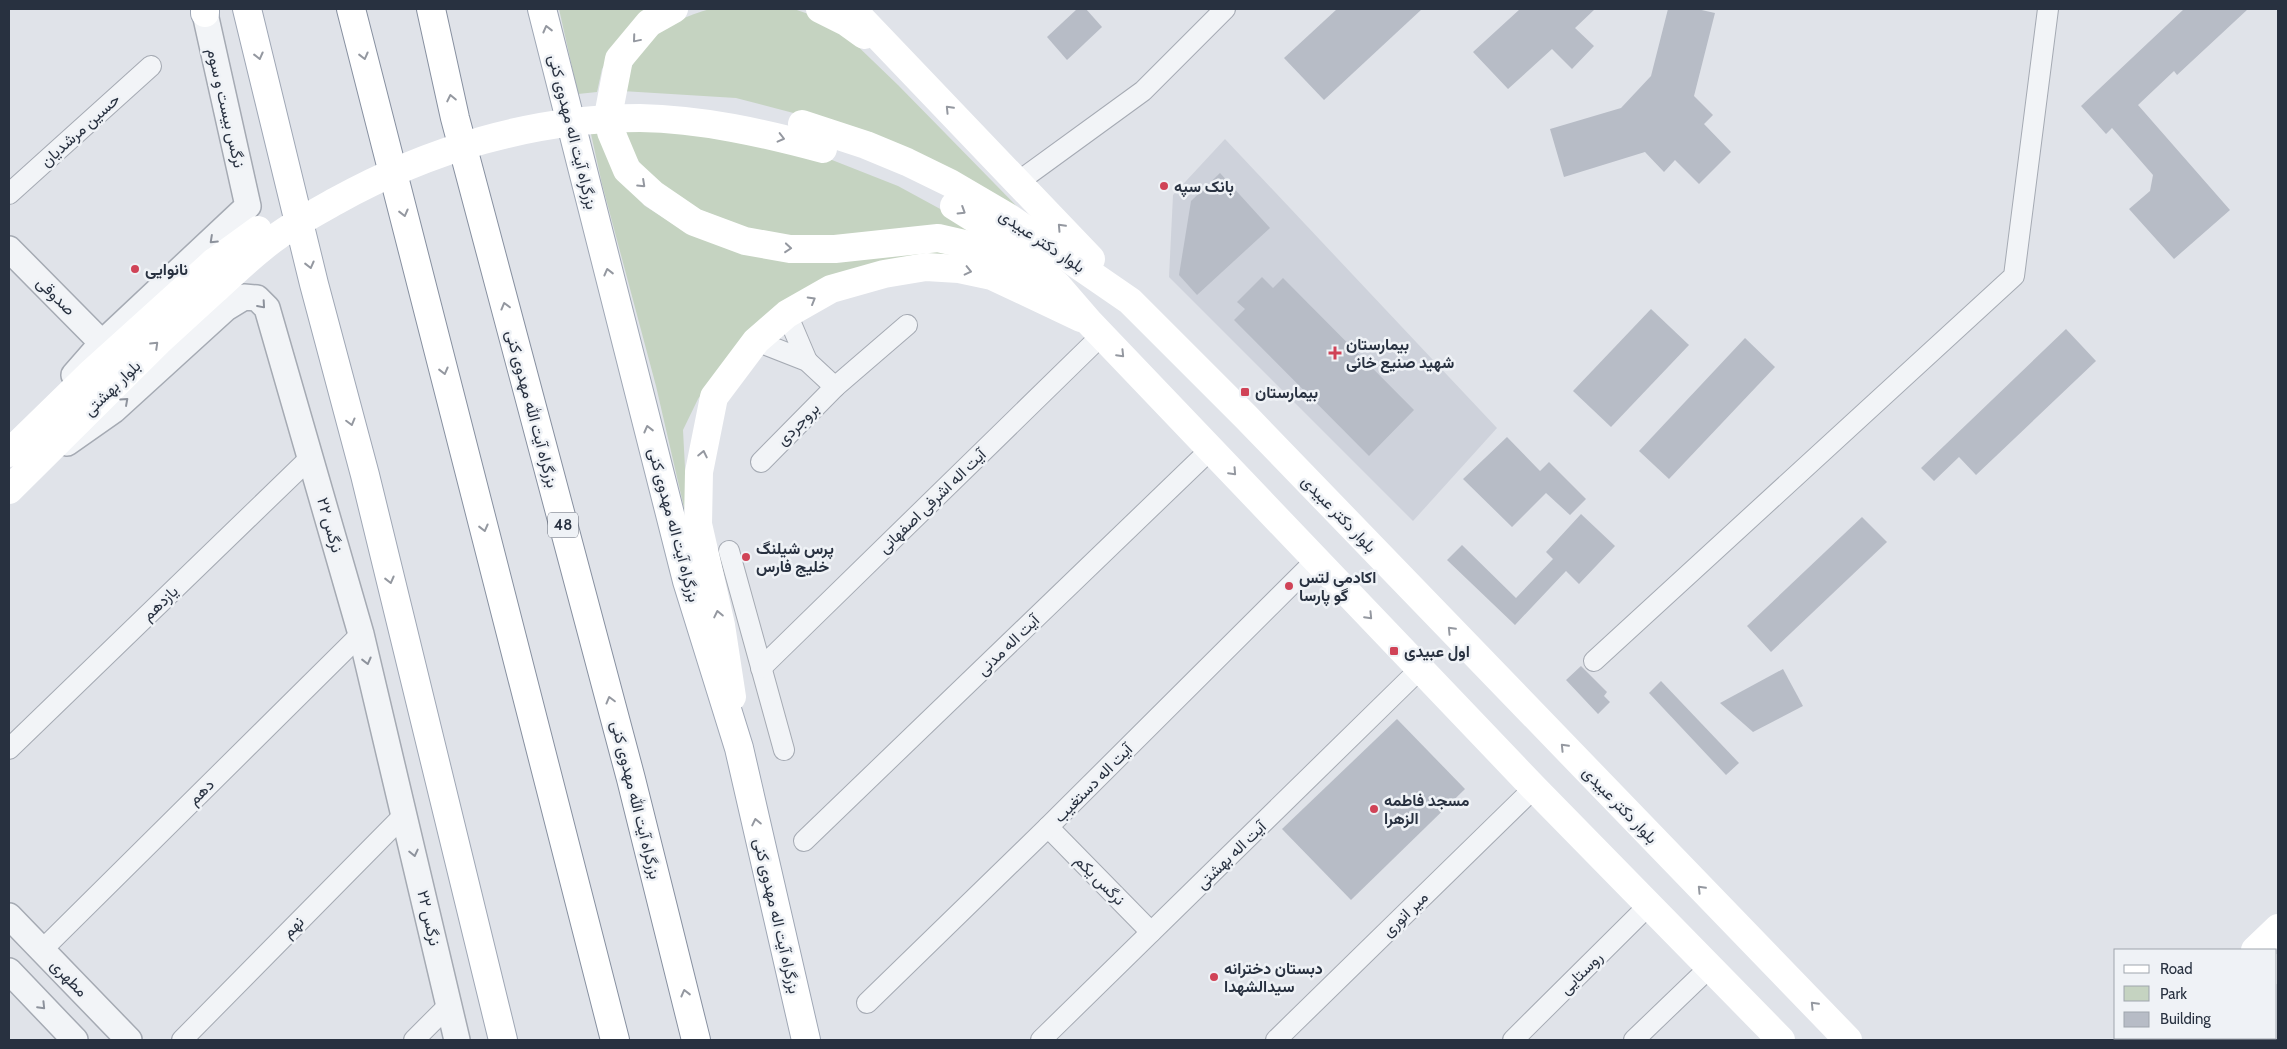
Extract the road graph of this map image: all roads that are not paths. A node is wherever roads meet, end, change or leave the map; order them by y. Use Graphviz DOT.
graph roads {
  1 [pos="247,9"];
  2 [pos="351,9"];
  3 [pos="431,9"];
  4 [pos="542,9"];
  5 [pos="674,9"];
  6 [pos="820,9"];
  7 [pos="852,9"];
  8 [pos="1225,9"];
  9 [pos="2048,9"];
  10 [pos="205,10"];
  11 [pos="906,64"];
  12 [pos="151,66"];
  13 [pos="1018,182"];
  14 [pos="9,194"];
  15 [pos="9,249"];
  16 [pos="216,275"];
  17 [pos="1057,285"];
  18 [pos="1130,301"];
  19 [pos="787,314"];
  20 [pos="907,325"];
  21 [pos="1096,328"];
  22 [pos="756,342"];
  23 [pos="102,343"];
  24 [pos="807,362"];
  25 [pos="835,387"];
  26 [pos="9,448"];
  27 [pos="1211,449"];
  28 [pos="311,457"];
  29 [pos="18,462"];
  30 [pos="761,462"];
  31 [pos="9,490"];
  32 [pos="729,551"];
  33 [pos="1316,560"];
  34 [pos="361,634"];
  35 [pos="1594,661"];
  36 [pos="762,668"];
  37 [pos="1420,669"];
  38 [pos="740,748"];
  39 [pos="9,749"];
  40 [pos="784,750"];
  41 [pos="1534,788"];
  42 [pos="404,814"];
  43 [pos="1048,827"];
  44 [pos="804,841"];
  45 [pos="1649,906"];
  46 [pos="9,916"];
  47 [pos="2278,928"];
  48 [pos="1151,932"];
  49 [pos="2255,949"];
  50 [pos="42,950"];
  51 [pos="1709,968"];
  52 [pos="9,971"];
  53 [pos="868,1003"];
  54 [pos="449,1005"];
  55 [pos="75,1040"];
  56 [pos="129,1040"];
  57 [pos="182,1040"];
  58 [pos="414,1040"];
  59 [pos="457,1040"];
  60 [pos="503,1040"];
  61 [pos="615,1040"];
  62 [pos="696,1040"];
  63 [pos="806,1040"];
  64 [pos="1041,1040"];
  65 [pos="1276,1040"];
  66 [pos="1512,1040"];
  67 [pos="1634,1040"];
  68 [pos="1780,1040"];
  69 [pos="1848,1040"];
  1 -- 60 [label="main road, one-way"];
  2 -- 61 [label="main road, one-way"];
  62 -- 3 [label="main road, بزرگراه آیت الله مهدوی کنی / 48, one-way"];
  38 -- 4 [label="main road, بزرگراه آیت اله مهدوی کنی, one-way"];
  5 -- 17 [label="main road, one-way"];
  6 -- 11 [label="main road"];
  7 -- 11 [label="main road"];
  8 -- 13 [label="street"];
  9 -- 35 [label="street"];
  10 -- 23 [label="street, نرگس بیست و سوم, one-way"];
  13 -- 11 [label="main road, one-way"];
  12 -- 14 [label="street, حسین مرشدیان"];
  18 -- 13 [label="main road, one-way"];
  15 -- 23 [label="street, صدوقی"];
  16 -- 17 [label="main road, بلوار دکتر عبیدی, one-way, bridge"];
  16 -- 18 [label="main road, بلوار دکتر عبیدی, bridge"];
  16 -- 29 [label="main road, بلوار بهشتی"];
  17 -- 21 [label="main road, بلوار دکتر عبیدی"];
  69 -- 18 [label="main road, بلوار دکتر عبیدی, one-way"];
  19 -- 21 [label="main road, one-way"];
  19 -- 22 [label="main road"];
  19 -- 24 [label="street"];
  20 -- 25 [label="street, بروجردی"];
  21 -- 27 [label="main road, بلوار دکتر عبیدی, one-way"];
  21 -- 36 [label="street, آیت اله اشرفی اصفهانی"];
  22 -- 24 [label="street"];
  38 -- 22 [label="main road, one-way"];
  23 -- 26 [label="street"];
  24 -- 25 [label="street"];
  25 -- 30 [label="street, بروجردی"];
  27 -- 33 [label="main road, بلوار دکتر عبیدی, one-way"];
  27 -- 44 [label="street, آیت اله مدنی"];
  29 -- 28 [label="street, نرگس ۲۲, one-way"];
  28 -- 34 [label="street, نرگس ۲۲"];
  28 -- 39 [label="street, یازدهم"];
  29 -- 31 [label="main road, بلوار بهشتی"];
  32 -- 36 [label="street"];
  33 -- 37 [label="main road, بلوار دکتر عبیدی, one-way"];
  33 -- 43 [label="street, آیت اله دستغیب"];
  34 -- 42 [label="street, نرگس ۲۲, one-way"];
  34 -- 50 [label="street, دهم"];
  36 -- 40 [label="street"];
  37 -- 41 [label="main road, بلوار دکتر عبیدی"];
  37 -- 48 [label="street, آیت اله بهشتی"];
  63 -- 38 [label="main road, بزرگراه آیت اله مهدوی کنی, one-way"];
  41 -- 45 [label="main road, بلوار دکتر عبیدی"];
  41 -- 65 [label="street, میر انوری"];
  42 -- 54 [label="street, نرگس ۲۲, one-way"];
  42 -- 57 [label="street, نهم"];
  43 -- 48 [label="street, نرگس یکم"];
  43 -- 53 [label="street, آیت اله دستغیب"];
  45 -- 51 [label="main road, بلوار دکتر عبیدی"];
  45 -- 66 [label="street, روستایی"];
  46 -- 50 [label="street, مطهری"];
  47 -- 49 [label="main road"];
  48 -- 64 [label="street, آیت اله بهشتی"];
  50 -- 56 [label="street, مطهری"];
  51 -- 67 [label="street"];
  51 -- 68 [label="main road, بلوار دکتر عبیدی"];
  52 -- 55 [label="street, one-way"];
  54 -- 58 [label="street"];
  54 -- 59 [label="street, نرگس ۲۲"];
}
